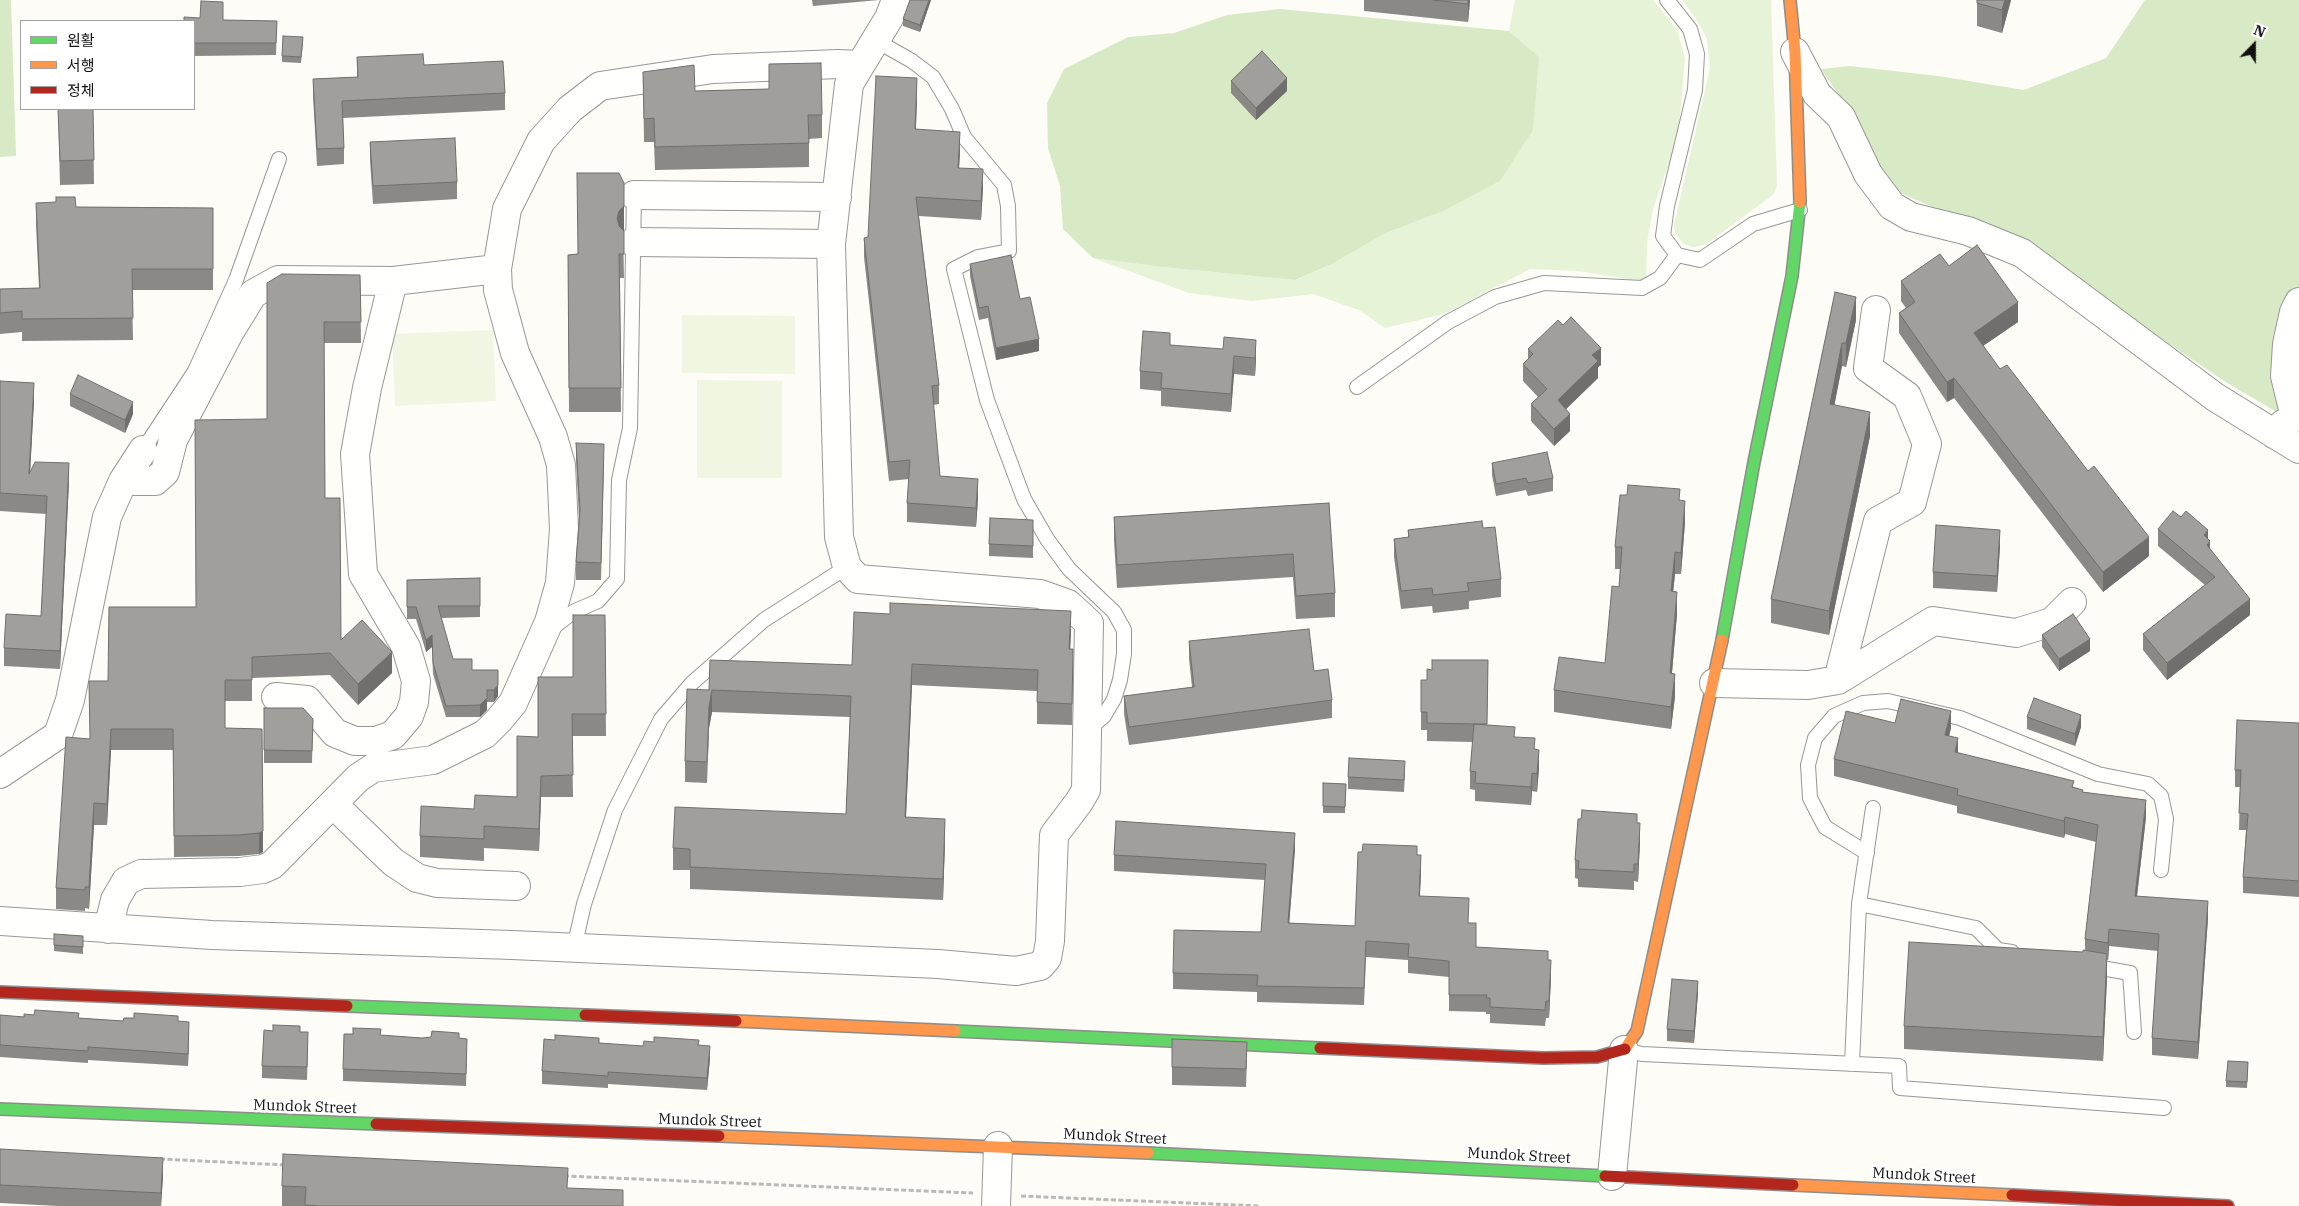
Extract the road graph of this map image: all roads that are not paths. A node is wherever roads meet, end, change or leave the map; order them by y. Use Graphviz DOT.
graph roads {
  1 [pos="896,0"];
  2 [pos="1667,0"];
  3 [pos="1790,0"];
  4 [pos="876,40"];
  5 [pos="1795,52"];
  6 [pos="860,65"];
  7 [pos="279,159"];
  8 [pos="634,195"];
  9 [pos="837,197"];
  10 [pos="1800,210"];
  11 [pos="633,242"];
  12 [pos="831,244"];
  13 [pos="1677,255"];
  14 [pos="497,269"];
  15 [pos="393,282"];
  16 [pos="2299,302"];
  17 [pos="1876,310"];
  18 [pos="1357,387"];
  19 [pos="2274,434"];
  20 [pos="2299,449"];
  21 [pos="143,450"];
  22 [pos="123,481"];
  23 [pos="847,567"];
  24 [pos="2072,602"];
  25 [pos="545,633"];
  26 [pos="1838,680"];
  27 [pos="1714,682"];
  28 [pos="276,697"];
  29 [pos="1087,731"];
  30 [pos="0,774"];
  31 [pos="333,804"];
  32 [pos="1873,808"];
  33 [pos="1866,853"];
  34 [pos="2161,870"];
  35 [pos="516,886"];
  36 [pos="1859,904"];
  37 [pos="0,922"];
  38 [pos="108,929"];
  39 [pos="574,948"];
  40 [pos="2026,955"];
  41 [pos="2073,963"];
  42 [pos="0,992"];
  43 [pos="2134,1032"];
  44 [pos="1624,1050"];
  45 [pos="1852,1064"];
  46 [pos="2164,1108"];
  47 [pos="0,1109"];
  48 [pos="998,1146"];
  49 [pos="1612,1176"];
  50 [pos="996,1200"];
  51 [pos="2228,1206"];
  1 -- 4 [label="street"];
  2 -- 13 [label="lane"];
  3 -- 5 [label="street"];
  4 -- 6 [label="street"];
  4 -- 29 [label="lane"];
  5 -- 10 [label="street"];
  5 -- 19 [label="street"];
  6 -- 9 [label="street"];
  6 -- 14 [label="street"];
  7 -- 21 [label="lane"];
  8 -- 9 [label="street"];
  8 -- 11 [label="lane"];
  9 -- 12 [label="street"];
  10 -- 13 [label="lane"];
  10 -- 27 [label="street"];
  11 -- 12 [label="street"];
  11 -- 25 [label="lane"];
  12 -- 23 [label="street"];
  13 -- 18 [label="lane"];
  14 -- 15 [label="street"];
  14 -- 25 [label="street"];
  15 -- 22 [label="street"];
  15 -- 28 [label="street"];
  16 -- 19 [label="street"];
  17 -- 26 [label="street"];
  19 -- 20 [label="street"];
  21 -- 22 [label="street"];
  22 -- 30 [label="street"];
  23 -- 29 [label="street"];
  23 -- 39 [label="lane"];
  24 -- 26 [label="street"];
  25 -- 31 [label="street"];
  26 -- 27 [label="street"];
  27 -- 44 [label="street"];
  29 -- 39 [label="street"];
  31 -- 35 [label="street"];
  31 -- 38 [label="street"];
  32 -- 33 [label="lane"];
  33 -- 34 [label="lane"];
  33 -- 36 [label="lane"];
  36 -- 40 [label="lane"];
  36 -- 45 [label="lane"];
  37 -- 38 [label="street"];
  38 -- 39 [label="street"];
  41 -- 43 [label="lane"];
  42 -- 44 [label="street"];
  44 -- 45 [label="lane"];
  44 -- 49 [label="street"];
  45 -- 46 [label="lane"];
  47 -- 48 [label="street, Mundok Street"];
  48 -- 49 [label="street, Mundok Street"];
  48 -- 50 [label="street"];
  49 -- 51 [label="street, Mundok Street"];
}
